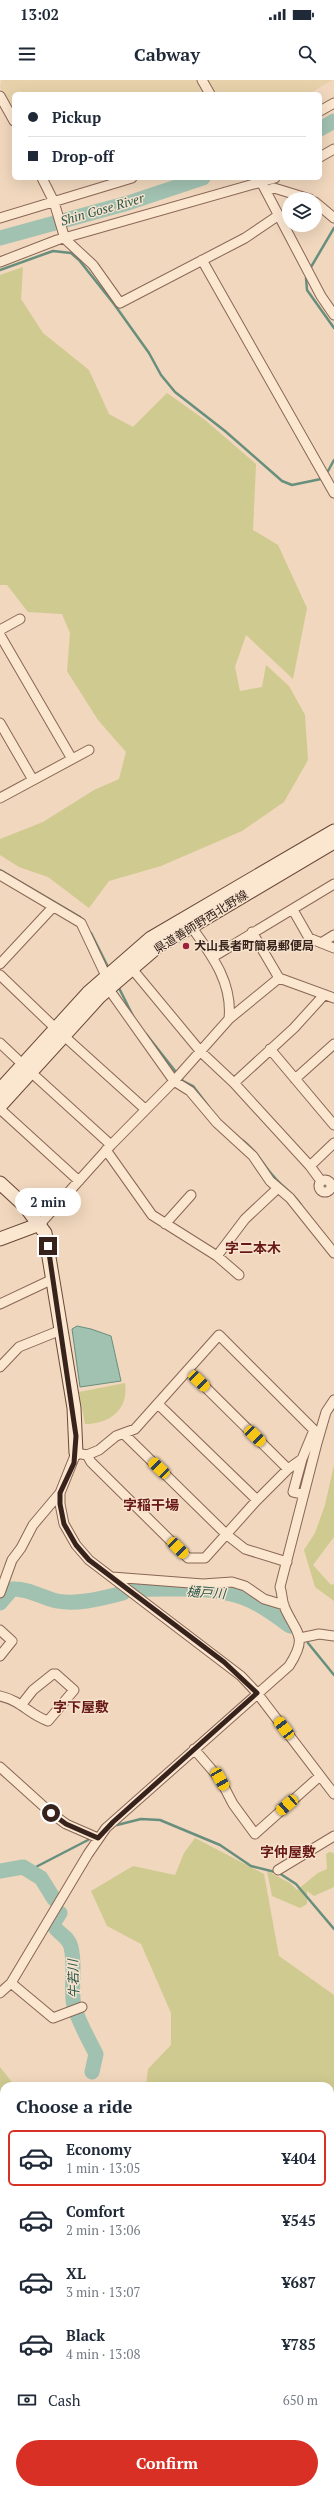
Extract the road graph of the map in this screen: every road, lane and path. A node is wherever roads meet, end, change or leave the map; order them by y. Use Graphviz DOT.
graph roads {
  1 [pos="202,80"];
  2 [pos="209,92"];
  3 [pos="0,96"];
  4 [pos="334,103"];
  5 [pos="322,110"];
  6 [pos="12,117"];
  7 [pos="334,150"];
  8 [pos="322,156"];
  9 [pos="43,180"];
  10 [pos="126,180"];
  11 [pos="262,183"];
  12 [pos="287,192"];
  13 [pos="54,202"];
  14 [pos="322,208"];
  15 [pos="279,215"];
  16 [pos="0,218"];
  17 [pos="334,218"];
  18 [pos="65,239"];
  19 [pos="202,260"];
  20 [pos="0,262"];
  21 [pos="334,315"];
  22 [pos="334,493"];
  23 [pos="20,619"];
  24 [pos="0,630"];
  25 [pos="0,635"];
  26 [pos="0,723"];
  27 [pos="89,750"];
  28 [pos="72,759"];
  29 [pos="33,780"];
  30 [pos="0,798"];
  31 [pos="334,831"];
  32 [pos="334,842"];
  33 [pos="0,875"];
  34 [pos="334,884"];
  35 [pos="53,907"];
  36 [pos="293,910"];
  37 [pos="188,922"];
  38 [pos="252,932"];
  39 [pos="334,935"];
  40 [pos="321,943"];
  41 [pos="334,948"];
  42 [pos="213,957"];
  43 [pos="0,964"];
  44 [pos="133,970"];
  45 [pos="0,975"];
  46 [pos="111,978"];
  47 [pos="278,978"];
  48 [pos="324,995"];
  49 [pos="334,998"];
  50 [pos="229,1019"];
  51 [pos="51,1024"];
  52 [pos="64,1036"];
  53 [pos="0,1043"];
  54 [pos="333,1048"];
  55 [pos="270,1049"];
  56 [pos="201,1052"];
  57 [pos="18,1060"];
  58 [pos="34,1075"];
  59 [pos="295,1079"];
  60 [pos="174,1081"];
  61 [pos="234,1083"];
  62 [pos="0,1090"];
  63 [pos="0,1108"];
  64 [pos="145,1109"];
  65 [pos="334,1125"];
  66 [pos="334,1143"];
  67 [pos="109,1147"];
  68 [pos="310,1166"];
  69 [pos="79,1181"];
  70 [pos="321,1182"];
  71 [pos="0,1183"];
  72 [pos="278,1188"];
  73 [pos="190,1195"];
  74 [pos="40,1224"];
  75 [pos="165,1224"];
  76 [pos="0,1239"];
  77 [pos="334,1253"];
  78 [pos="217,1256"];
  79 [pos="238,1274"];
  80 [pos="53,1279"];
  81 [pos="0,1304"];
  82 [pos="60,1330"];
  83 [pos="0,1367"];
  84 [pos="188,1370"];
  85 [pos="334,1400"];
  86 [pos="159,1405"];
  87 [pos="125,1434"];
  88 [pos="81,1454"];
  89 [pos="302,1459"];
  90 [pos="288,1469"];
  91 [pos="60,1493"];
  92 [pos="303,1494"];
  93 [pos="257,1500"];
  94 [pos="227,1535"];
  95 [pos="287,1562"];
  96 [pos="112,1577"];
  97 [pos="0,1593"];
  98 [pos="284,1605"];
  99 [pos="0,1630"];
  100 [pos="334,1636"];
  101 [pos="300,1638"];
  102 [pos="0,1656"];
  103 [pos="257,1693"];
  104 [pos="0,1696"];
  105 [pos="22,1704"];
  106 [pos="194,1749"];
  107 [pos="0,1767"];
  108 [pos="320,1776"];
  109 [pos="334,1794"];
  110 [pos="334,1836"];
  111 [pos="98,1838"];
  112 [pos="278,1870"];
  113 [pos="12,1983"];
  114 [pos="2,1989"];
  115 [pos="82,2007"];
  1 -- 2 [label="street"];
  3 -- 6 [label="street"];
  4 -- 5 [label="street"];
  7 -- 8 [label="street"];
  9 -- 13 [label="street"];
  10 -- 13 [label="street"];
  11 -- 12 [label="street"];
  11 -- 15 [label="street"];
  11 -- 18 [label="street"];
  13 -- 16 [label="street"];
  13 -- 18 [label="street"];
  14 -- 17 [label="street"];
  15 -- 19 [label="street"];
  15 -- 21 [label="street"];
  18 -- 19 [label="street"];
  18 -- 20 [label="street"];
  19 -- 22 [label="street"];
  23 -- 24 [label="street"];
  25 -- 28 [label="street"];
  26 -- 29 [label="street"];
  27 -- 28 [label="street"];
  28 -- 29 [label="street"];
  29 -- 30 [label="street"];
  31 -- 37 [label="main road, 県道善師野西北野線"];
  32 -- 37 [label="main road, 県道善師野西北野線"];
  33 -- 35 [label="street"];
  34 -- 36 [label="street"];
  35 -- 43 [label="street"];
  35 -- 46 [label="street"];
  36 -- 38 [label="street"];
  36 -- 40 [label="street"];
  37 -- 42 [label="street"];
  37 -- 46 [label="main road, 県道善師野西北野線"];
  38 -- 42 [label="street"];
  38 -- 47 [label="street"];
  39 -- 40 [label="street"];
  40 -- 41 [label="street"];
  42 -- 50 [label="street"];
  44 -- 56 [label="street"];
  45 -- 51 [label="street"];
  46 -- 52 [label="main road, 県道善師野西北野線"];
  46 -- 60 [label="street"];
  46 -- 62 [label="main road, 県道善師野西北野線"];
  47 -- 48 [label="street"];
  47 -- 50 [label="street"];
  48 -- 49 [label="street"];
  48 -- 55 [label="street"];
  50 -- 56 [label="street"];
  52 -- 63 [label="main road, 県道善師野西北野線"];
  52 -- 64 [label="street"];
  53 -- 57 [label="street"];
  54 -- 59 [label="street"];
  55 -- 59 [label="street"];
  55 -- 61 [label="street"];
  56 -- 60 [label="street"];
  56 -- 61 [label="street"];
  58 -- 67 [label="street"];
  59 -- 65 [label="street"];
  60 -- 64 [label="street"];
  60 -- 72 [label="street"];
  61 -- 68 [label="street"];
  63 -- 69 [label="street"];
  64 -- 67 [label="street"];
  66 -- 68 [label="street"];
  67 -- 69 [label="street"];
  67 -- 75 [label="street"];
  68 -- 70 [label="street"];
  69 -- 74 [label="street"];
  71 -- 74 [label="main road"];
  72 -- 77 [label="street"];
  72 -- 78 [label="street"];
  73 -- 75 [label="street"];
  74 -- 76 [label="main road"];
  74 -- 80 [label="main road"];
  75 -- 78 [label="street"];
  78 -- 79 [label="street"];
  80 -- 81 [label="street"];
  80 -- 82 [label="main road"];
  82 -- 83 [label="street"];
  82 -- 88 [label="main road"];
  84 -- 86 [label="street"];
  84 -- 89 [label="street"];
  84 -- 90 [label="street"];
  85 -- 92 [label="street"];
  86 -- 87 [label="street"];
  86 -- 93 [label="street"];
  87 -- 88 [label="street"];
  87 -- 94 [label="street"];
  88 -- 91 [label="street"];
  88 -- 94 [label="street"];
  89 -- 90 [label="street"];
  89 -- 92 [label="street"];
  90 -- 93 [label="street"];
  91 -- 96 [label="street"];
  91 -- 97 [label="street"];
  92 -- 95 [label="street"];
  93 -- 94 [label="street"];
  94 -- 95 [label="street"];
  95 -- 98 [label="street"];
  96 -- 98 [label="street"];
  96 -- 103 [label="street"];
  98 -- 101 [label="street"];
  99 -- 102 [label="street"];
  100 -- 101 [label="street"];
  101 -- 103 [label="street"];
  103 -- 106 [label="street"];
  103 -- 108 [label="street"];
  104 -- 105 [label="street"];
  105 -- 105 [label="street"];
  106 -- 108 [label="street"];
  106 -- 111 [label="street"];
  107 -- 111 [label="street"];
  108 -- 109 [label="street"];
  110 -- 112 [label="street"];
  111 -- 113 [label="street"];
  113 -- 114 [label="street"];
  113 -- 115 [label="street"];
}
